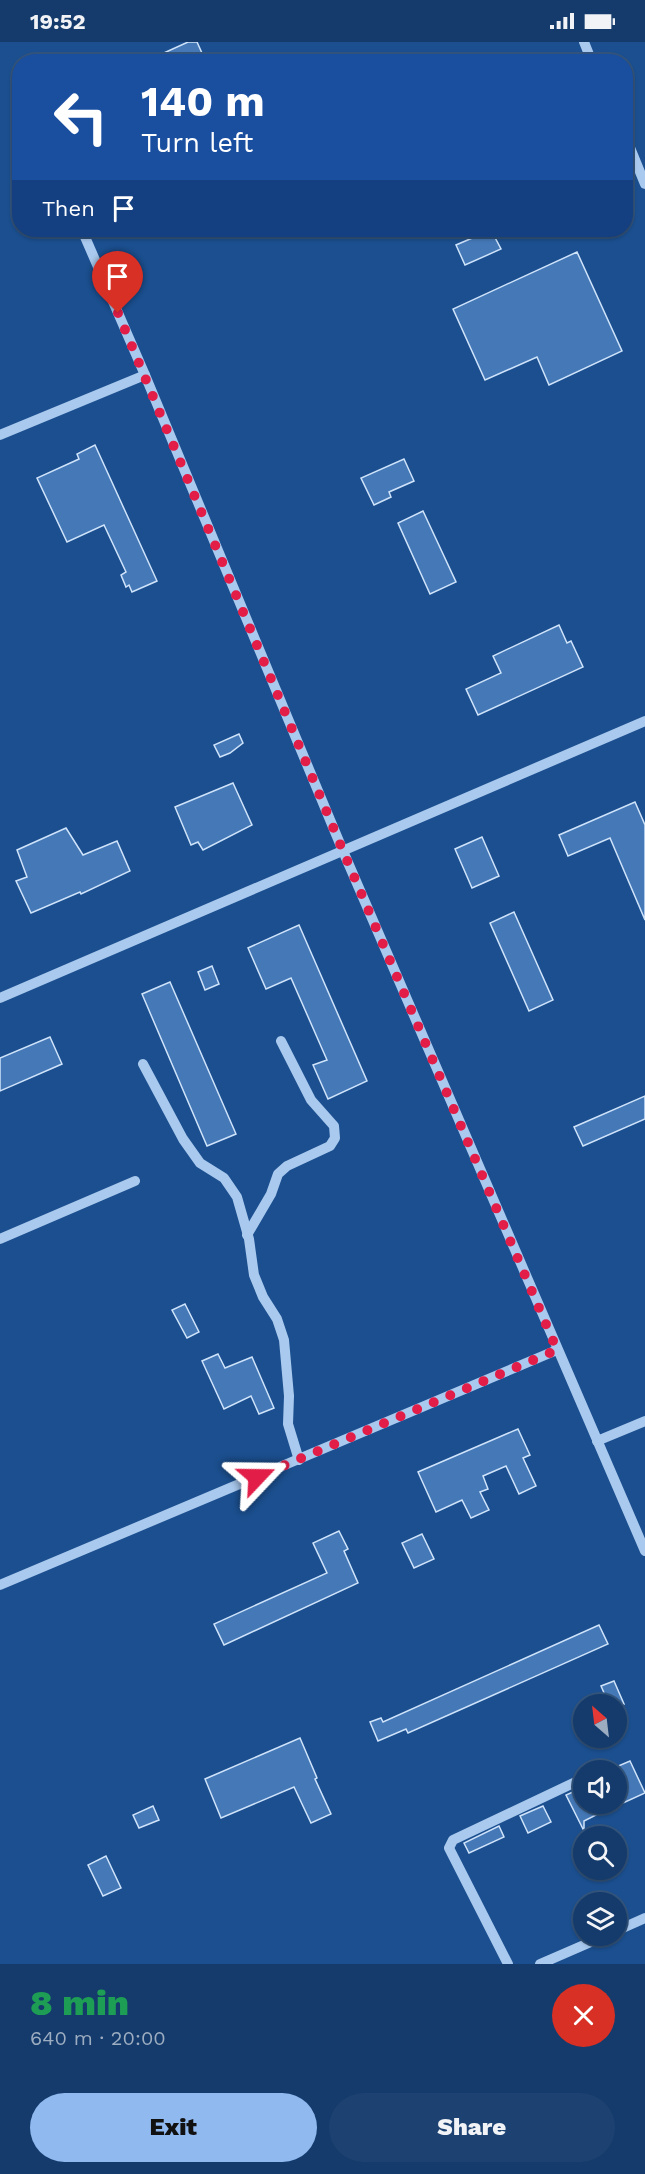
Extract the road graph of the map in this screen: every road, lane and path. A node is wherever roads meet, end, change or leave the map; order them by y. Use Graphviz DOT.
graph roads {
  1 [pos="633,155"];
  2 [pos="645,184"];
  3 [pos="84,237"];
  4 [pos="145,375"];
  5 [pos="0,435"];
  6 [pos="645,721"];
  7 [pos="343,851"];
  8 [pos="0,998"];
  9 [pos="281,1041"];
  10 [pos="143,1064"];
  11 [pos="135,1181"];
  12 [pos="247,1235"];
  13 [pos="0,1239"];
  14 [pos="557,1350"];
  15 [pos="645,1420"];
  16 [pos="597,1441"];
  17 [pos="299,1460"];
  18 [pos="645,1551"];
  19 [pos="0,1586"];
  20 [pos="573,1783"];
  21 [pos="645,1918"];
  22 [pos="627,1926"];
  23 [pos="582,1946"];
  24 [pos="508,1964"];
  25 [pos="540,1964"];
  1 -- 2 [label="lane"];
  3 -- 4 [label="lane"];
  4 -- 5 [label="lane"];
  4 -- 7 [label="lane"];
  6 -- 7 [label="lane"];
  7 -- 8 [label="lane"];
  7 -- 14 [label="lane"];
  9 -- 12 [label="lane"];
  10 -- 12 [label="lane"];
  11 -- 13 [label="lane"];
  12 -- 17 [label="lane"];
  14 -- 16 [label="lane"];
  14 -- 17 [label="lane"];
  15 -- 16 [label="lane"];
  16 -- 18 [label="lane"];
  17 -- 19 [label="lane"];
  20 -- 24 [label="lane"];
  21 -- 22 [label="lane"];
  23 -- 25 [label="lane"];
}
